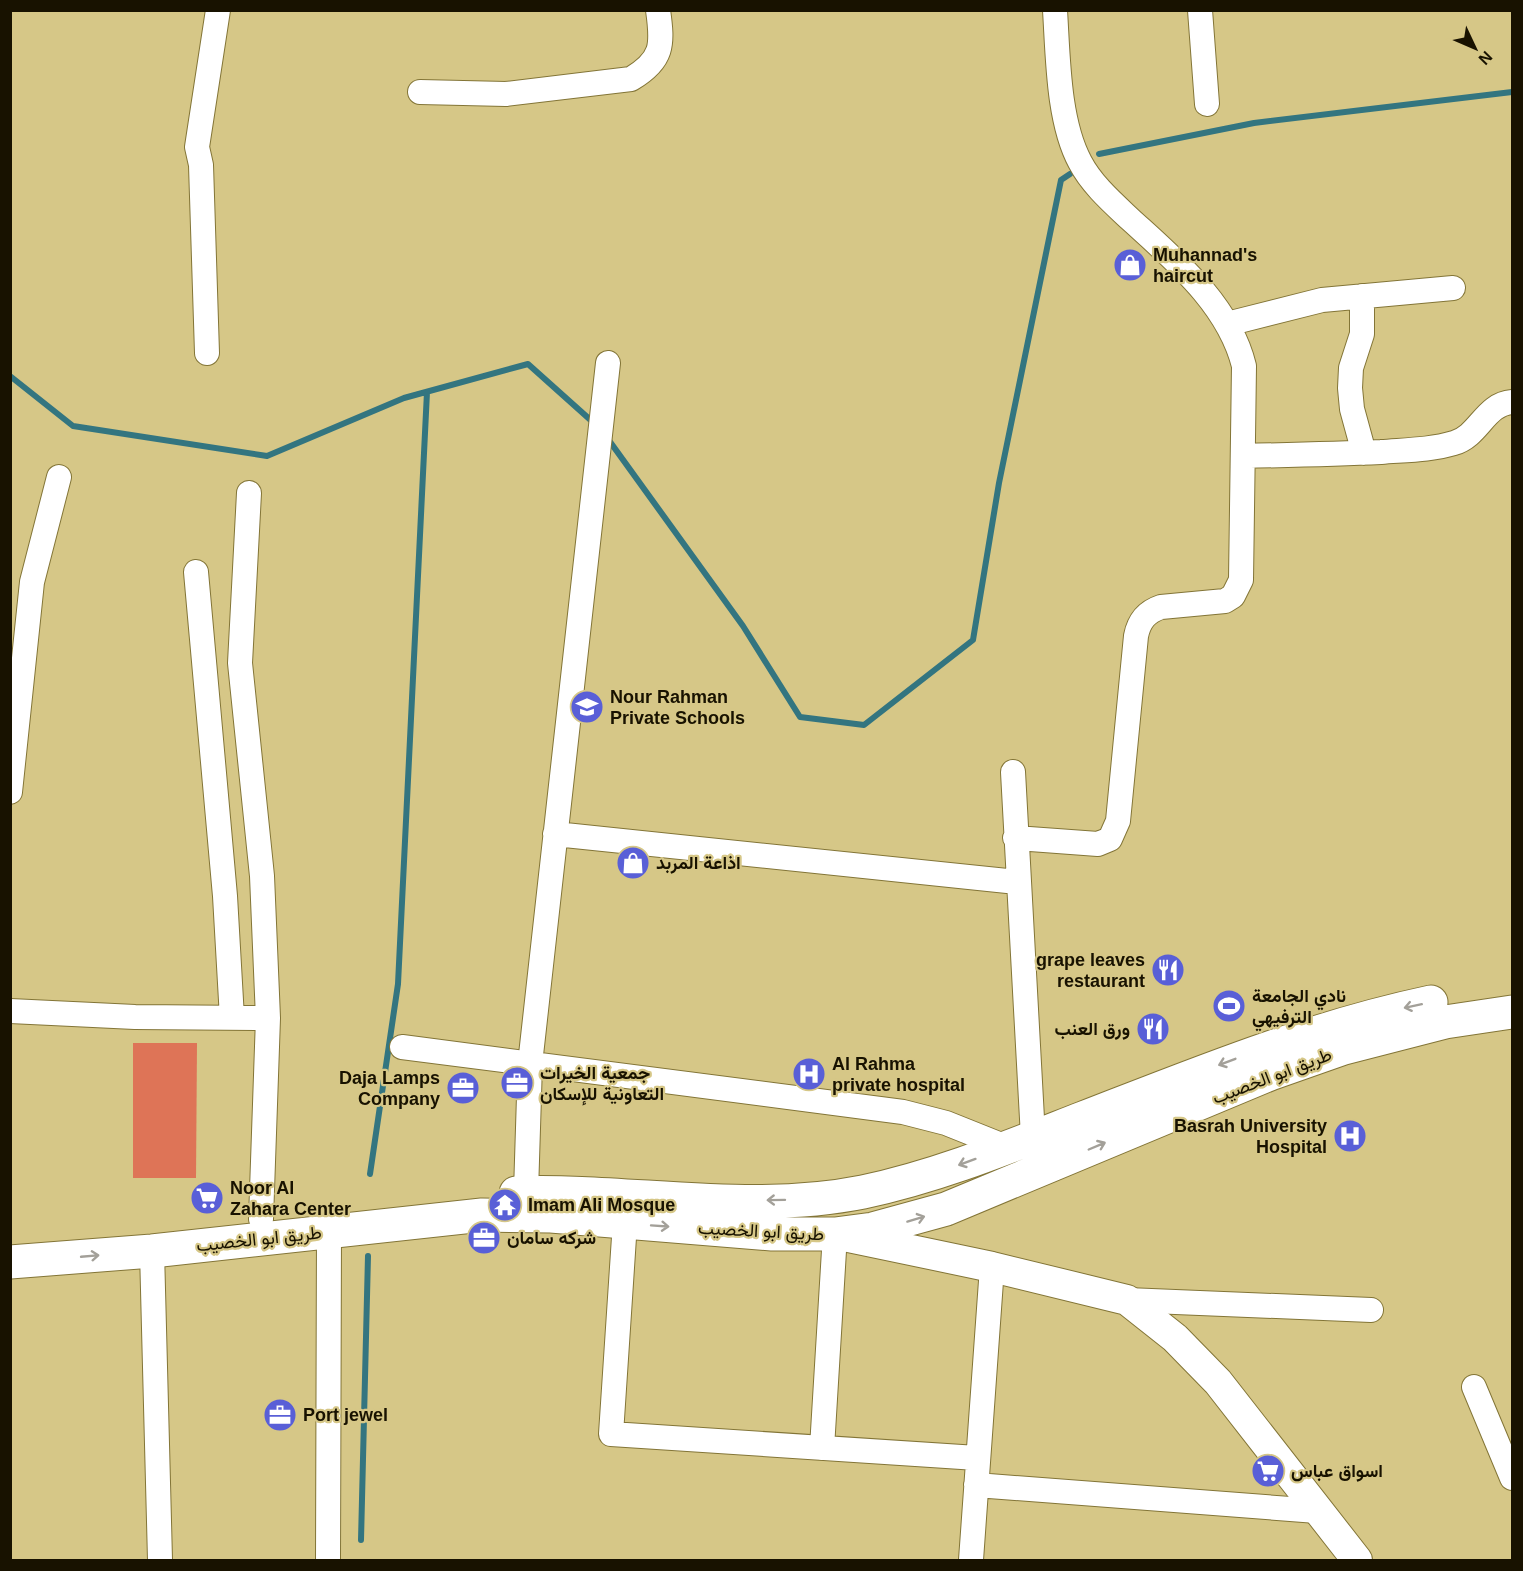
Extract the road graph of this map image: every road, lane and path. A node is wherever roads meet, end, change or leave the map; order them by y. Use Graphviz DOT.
graph roads {
  1 [pos="218,10"];
  2 [pos="658,10"];
  3 [pos="1054,10"];
  4 [pos="1200,10"];
  5 [pos="420,92"];
  6 [pos="1207,104"];
  7 [pos="1453,288"];
  8 [pos="1362,296"];
  9 [pos="1227,324"];
  10 [pos="207,353"];
  11 [pos="608,363"];
  12 [pos="1512,402"];
  13 [pos="1364,453"];
  14 [pos="1243,456"];
  15 [pos="59,477"];
  16 [pos="249,493"];
  17 [pos="196,572"];
  18 [pos="1013,772"];
  19 [pos="10,792"];
  20 [pos="555,834"];
  21 [pos="1015,838"];
  22 [pos="1017,882"];
  23 [pos="1512,989"];
  24 [pos="10,1011"];
  25 [pos="1512,1012"];
  26 [pos="232,1017"];
  27 [pos="268,1018"];
  28 [pos="402,1047"];
  29 [pos="1265,1061"];
  30 [pos="530,1064"];
  31 [pos="1020,1142"];
  32 [pos="526,1192"];
  33 [pos="626,1210"];
  34 [pos="261,1219"];
  35 [pos="329,1232"];
  36 [pos="835,1234"];
  37 [pos="10,1242"];
  38 [pos="152,1251"];
  39 [pos="10,1263"];
  40 [pos="992,1267"];
  41 [pos="1127,1300"];
  42 [pos="1371,1310"];
  43 [pos="1474,1387"];
  44 [pos="822,1448"];
  45 [pos="977,1458"];
  46 [pos="1512,1478"];
  47 [pos="975,1485"];
  48 [pos="1317,1510"];
  49 [pos="160,1560"];
  50 [pos="328,1560"];
  51 [pos="971,1560"];
  52 [pos="1357,1560"];
  1 -- 10 [label="street"];
  2 -- 5 [label="street"];
  3 -- 9 [label="street"];
  4 -- 6 [label="street"];
  7 -- 8 [label="street"];
  8 -- 9 [label="street"];
  8 -- 13 [label="street"];
  9 -- 14 [label="street"];
  11 -- 20 [label="street"];
  12 -- 13 [label="street"];
  13 -- 14 [label="street"];
  14 -- 21 [label="street"];
  15 -- 19 [label="street"];
  16 -- 27 [label="street"];
  17 -- 26 [label="street"];
  18 -- 21 [label="street"];
  20 -- 22 [label="street"];
  20 -- 30 [label="street"];
  21 -- 22 [label="street"];
  22 -- 31 [label="street"];
  23 -- 29 [label="main road, طريق ابو الخصيب, one-way"];
  24 -- 26 [label="street"];
  25 -- 29 [label="main road, طريق ابو الخصيب"];
  26 -- 27 [label="street"];
  27 -- 34 [label="street"];
  28 -- 30 [label="street"];
  29 -- 31 [label="main road, طريق ابو الخصيب, one-way"];
  36 -- 29 [label="main road, طريق ابو الخصيب, one-way"];
  30 -- 31 [label="street"];
  30 -- 32 [label="street"];
  31 -- 33 [label="main road, طريق ابو الخصيب, one-way"];
  32 -- 33 [label="main road, طريق ابو الخصيب"];
  32 -- 34 [label="main road, طريق ابو الخصيب"];
  33 -- 35 [label="main road, طريق ابو الخصيب"];
  33 -- 36 [label="main road, طريق ابو الخصيب, one-way"];
  33 -- 44 [label="street"];
  34 -- 37 [label="main road, طريق ابو الخصيب"];
  35 -- 38 [label="main road, طريق ابو الخصيب"];
  35 -- 50 [label="street"];
  36 -- 40 [label="street"];
  36 -- 44 [label="street"];
  39 -- 38 [label="main road, طريق ابو الخصيب, one-way"];
  38 -- 49 [label="street"];
  40 -- 41 [label="street"];
  40 -- 45 [label="street"];
  41 -- 42 [label="street"];
  41 -- 48 [label="street"];
  43 -- 46 [label="street"];
  44 -- 45 [label="street"];
  45 -- 47 [label="street"];
  47 -- 48 [label="street"];
  47 -- 51 [label="street"];
  48 -- 52 [label="street"];
}
